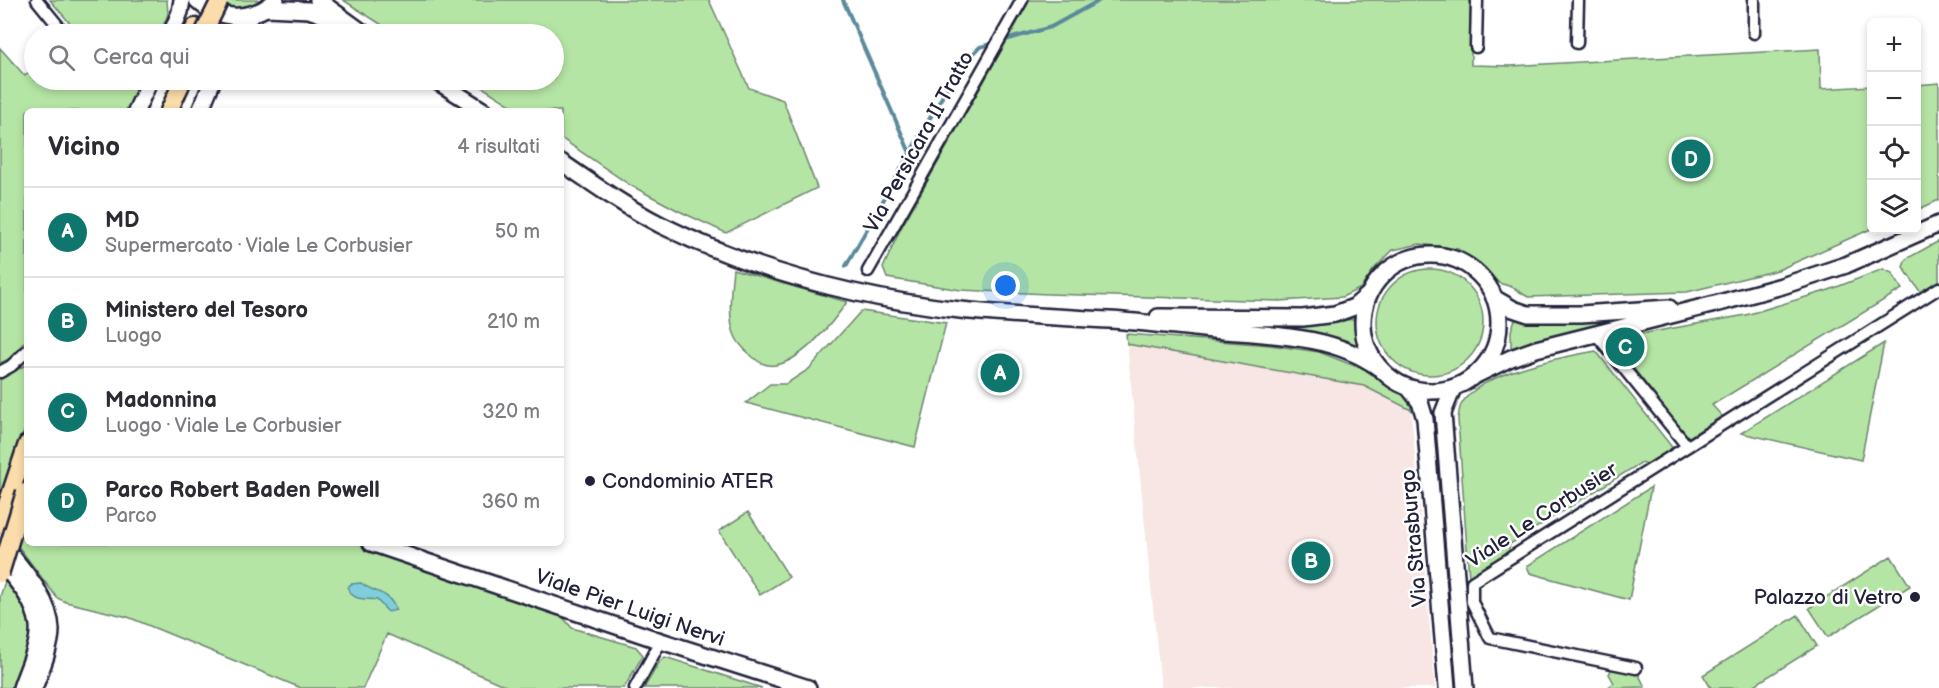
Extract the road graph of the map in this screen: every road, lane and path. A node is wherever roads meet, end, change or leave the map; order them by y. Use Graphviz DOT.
graph roads {
  1 [pos="37,0"];
  2 [pos="182,0"];
  3 [pos="197,0"];
  4 [pos="208,0"];
  5 [pos="220,0"];
  6 [pos="318,0"];
  7 [pos="1022,0"];
  8 [pos="1477,0"];
  9 [pos="1578,0"];
  10 [pos="1754,0"];
  11 [pos="266,7"];
  12 [pos="57,24"];
  13 [pos="175,24"];
  14 [pos="200,24"];
  15 [pos="204,24"];
  16 [pos="240,24"];
  17 [pos="348,24"];
  18 [pos="1754,33"];
  19 [pos="1577,43"];
  20 [pos="1476,46"];
  21 [pos="145,90"];
  22 [pos="168,90"];
  23 [pos="178,90"];
  24 [pos="209,90"];
  25 [pos="450,90"];
  26 [pos="137,108"];
  27 [pos="160,108"];
  28 [pos="170,108"];
  29 [pos="201,108"];
  30 [pos="478,108"];
  31 [pos="564,164"];
  32 [pos="1939,224"];
  33 [pos="868,271"];
  34 [pos="1939,288"];
  35 [pos="1368,296"];
  36 [pos="1494,298"];
  37 [pos="1719,303"];
  38 [pos="1111,320"];
  39 [pos="1596,334"];
  40 [pos="24,354"];
  41 [pos="1379,368"];
  42 [pos="0,372"];
  43 [pos="1476,375"];
  44 [pos="1409,388"];
  45 [pos="1453,388"];
  46 [pos="1687,446"];
  47 [pos="24,471"];
  48 [pos="22,489"];
  49 [pos="0,525"];
  50 [pos="0,541"];
  51 [pos="380,546"];
  52 [pos="0,561"];
  53 [pos="0,574"];
  54 [pos="662,641"];
  55 [pos="1636,668"];
  56 [pos="21,688"];
  57 [pos="34,688"];
  58 [pos="635,688"];
  59 [pos="808,688"];
  60 [pos="1447,688"];
  61 [pos="1465,688"];
  1 -- 12 [label="street"];
  2 -- 13 [label="street"];
  3 -- 11 [label="street"];
  4 -- 14 [label="main road"];
  5 -- 15 [label="main road, bridge"];
  6 -- 17 [label="street"];
  7 -- 33 [label="street, Via Persicara II Tratto"];
  8 -- 20 [label="street"];
  9 -- 19 [label="street"];
  10 -- 18 [label="street"];
  11 -- 16 [label="street"];
  11 -- 17 [label="street"];
  21 -- 26 [label="street"];
  22 -- 27 [label="main road"];
  23 -- 28 [label="main road"];
  24 -- 29 [label="street"];
  25 -- 30 [label="street"];
  31 -- 38 [label="street"];
  32 -- 37 [label="street"];
  34 -- 46 [label="street, Viale Le Corbusier"];
  35 -- 36 [label="street"];
  35 -- 38 [label="street"];
  35 -- 41 [label="street"];
  36 -- 37 [label="street"];
  36 -- 43 [label="street"];
  37 -- 39 [label="street"];
  38 -- 41 [label="street"];
  39 -- 43 [label="street"];
  39 -- 46 [label="street"];
  40 -- 42 [label="street"];
  41 -- 44 [label="street"];
  43 -- 45 [label="street"];
  44 -- 45 [label="street"];
  44 -- 60 [label="street, Via Strasburgo"];
  45 -- 61 [label="street, Via Strasburgo"];
  46 -- 55 [label="street, Viale Le Corbusier"];
  47 -- 48 [label="main road"];
  48 -- 49 [label="main road"];
  48 -- 53 [label="main road, bridge"];
  50 -- 57 [label="street"];
  51 -- 54 [label="street, Viale Pier Luigi Nervi"];
  52 -- 56 [label="street"];
  54 -- 58 [label="street"];
  54 -- 59 [label="street, Viale Pier Luigi Nervi"];
}
